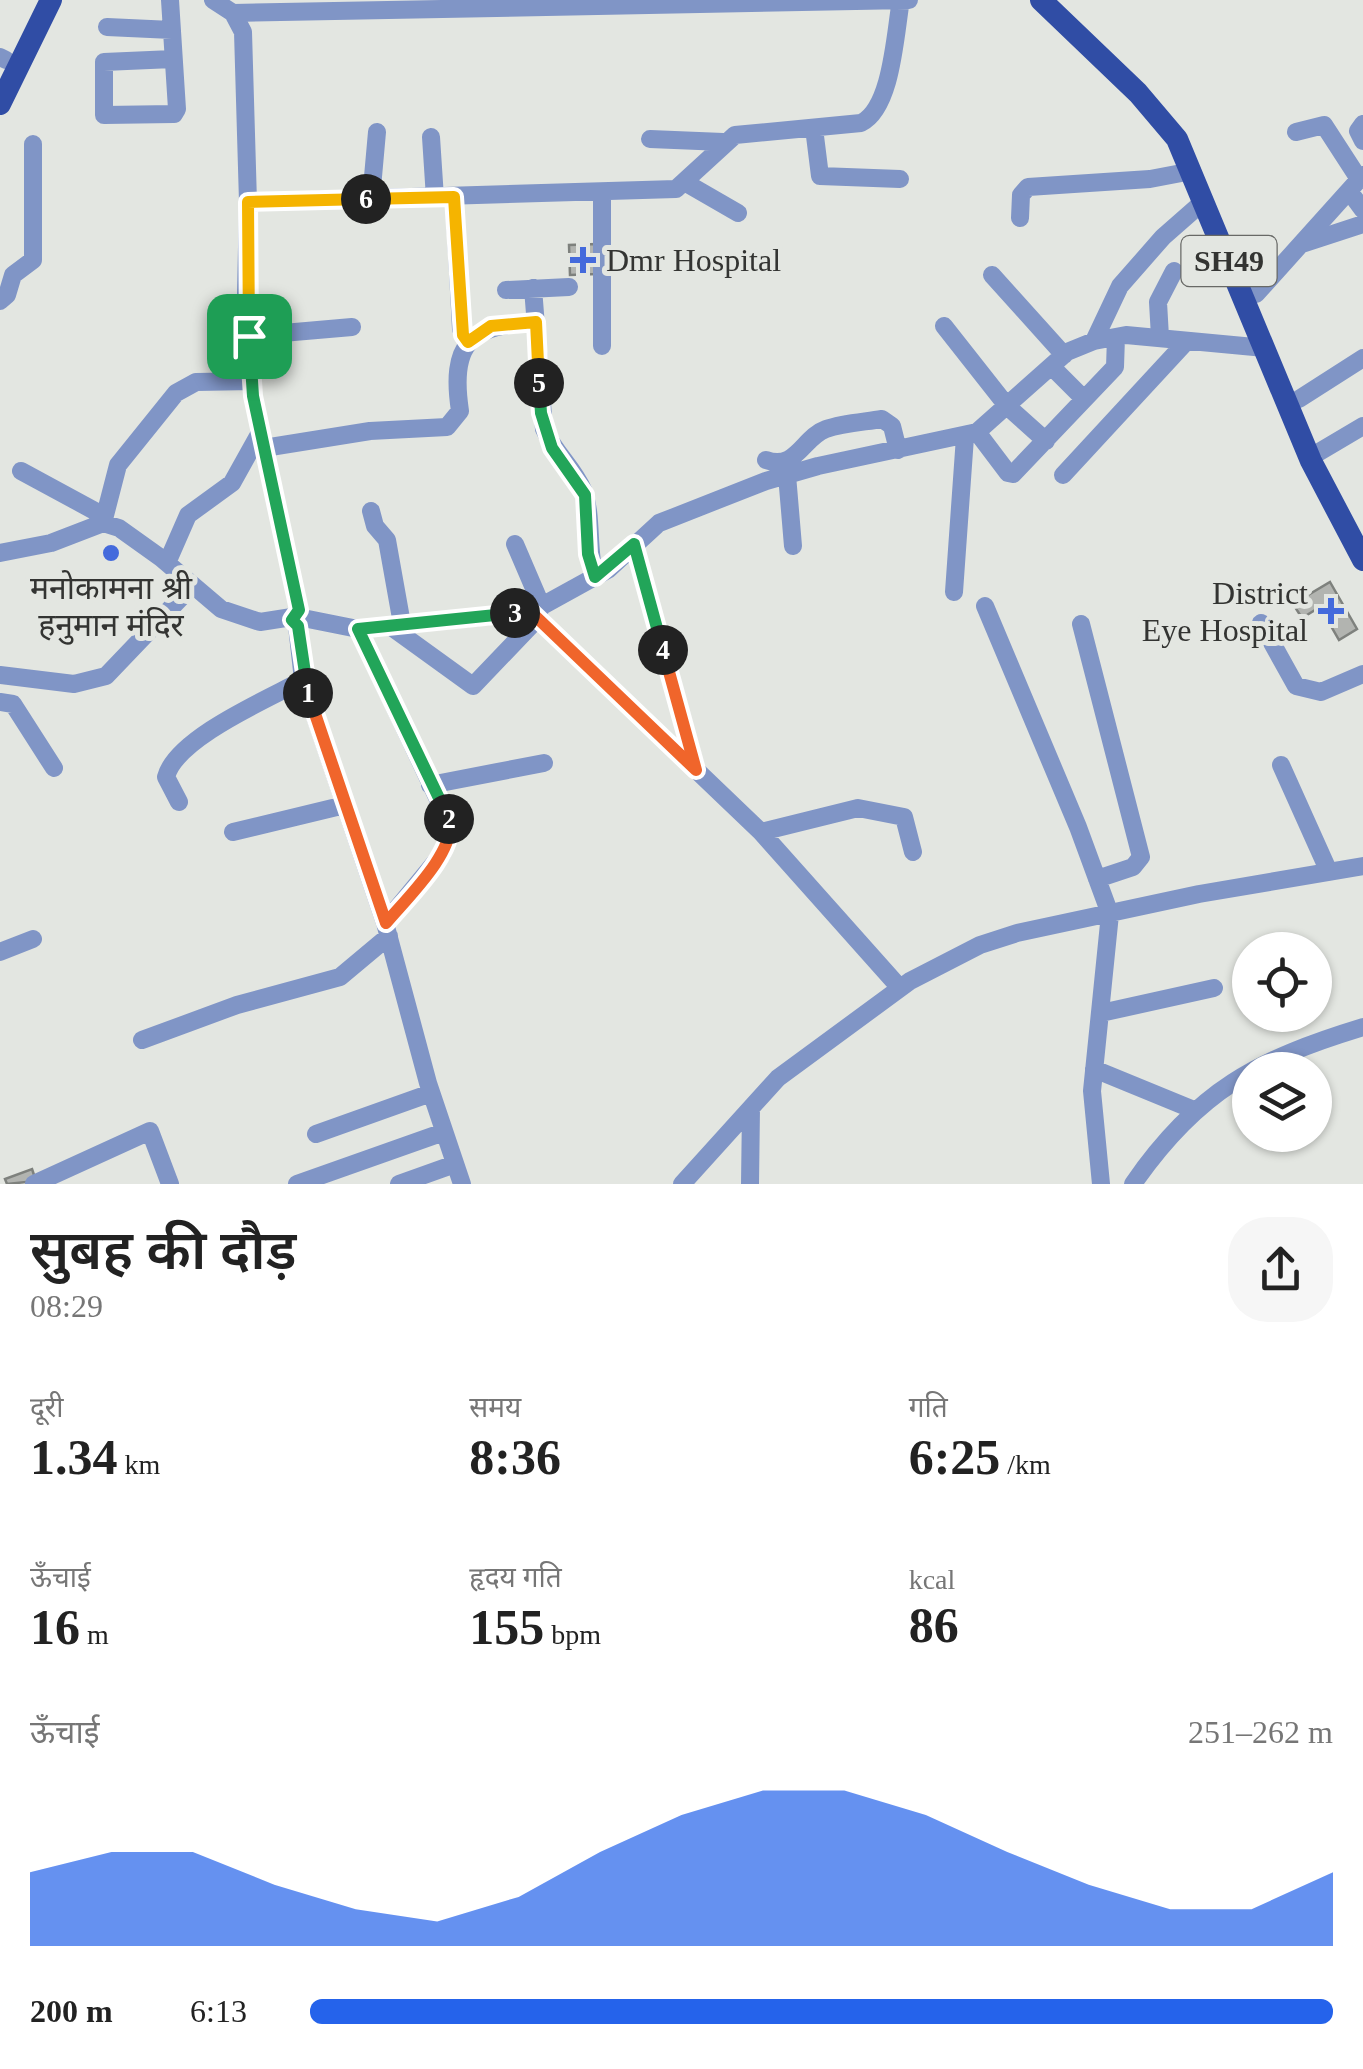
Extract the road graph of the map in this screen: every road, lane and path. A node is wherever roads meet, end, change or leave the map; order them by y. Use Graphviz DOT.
graph roads {
  1 [pos="35,0"];
  2 [pos="51,0"];
  3 [pos="170,0"];
  4 [pos="214,0"];
  5 [pos="901,0"];
  6 [pos="910,0"];
  7 [pos="1042,0"];
  8 [pos="1062,0"];
  9 [pos="827,1"];
  10 [pos="731,2"];
  11 [pos="510,3"];
  12 [pos="305,5"];
  13 [pos="233,13"];
  14 [pos="107,27"];
  15 [pos="172,30"];
  16 [pos="174,58"];
  17 [pos="2,64"];
  18 [pos="0,104"];
  19 [pos="1363,124"];
  20 [pos="814,128"];
  21 [pos="377,132"];
  22 [pos="1296,132"];
  23 [pos="431,136"];
  24 [pos="650,139"];
  25 [pos="1363,141"];
  26 [pos="723,142"];
  27 [pos="33,144"];
  28 [pos="1192,171"];
  29 [pos="900,179"];
  30 [pos="1357,182"];
  31 [pos="686,183"];
  32 [pos="602,193"];
  33 [pos="444,197"];
  34 [pos="371,199"];
  35 [pos="1204,201"];
  36 [pos="248,202"];
  37 [pos="1363,210"];
  38 [pos="738,213"];
  39 [pos="1020,218"];
  40 [pos="1363,224"];
  41 [pos="1301,244"];
  42 [pos="1174,272"];
  43 [pos="992,275"];
  44 [pos="569,287"];
  45 [pos="533,288"];
  46 [pos="506,290"];
  47 [pos="1256,294"];
  48 [pos="0,300"];
  49 [pos="536,322"];
  50 [pos="944,326"];
  51 [pos="352,327"];
  52 [pos="249,336"];
  53 [pos="1116,337"];
  54 [pos="1160,337"];
  55 [pos="468,342"];
  56 [pos="1094,342"];
  57 [pos="1186,342"];
  58 [pos="602,346"];
  59 [pos="1264,348"];
  60 [pos="1363,358"];
  61 [pos="1058,360"];
  62 [pos="252,380"];
  63 [pos="1084,399"];
  64 [pos="1299,399"];
  65 [pos="1007,406"];
  66 [pos="1363,426"];
  67 [pos="971,434"];
  68 [pos="262,440"];
  69 [pos="1046,441"];
  70 [pos="898,450"];
  71 [pos="1315,455"];
  72 [pos="766,460"];
  73 [pos="21,471"];
  74 [pos="787,475"];
  75 [pos="1063,476"];
  76 [pos="371,511"];
  77 [pos="104,519"];
  78 [pos="1363,530"];
  79 [pos="515,544"];
  80 [pos="634,544"];
  81 [pos="792,546"];
  82 [pos="0,553"];
  83 [pos="1363,560"];
  84 [pos="167,563"];
  85 [pos="595,577"];
  86 [pos="192,586"];
  87 [pos="954,592"];
  88 [pos="985,606"];
  89 [pos="537,612"];
  90 [pos="299,618"];
  91 [pos="1261,623"];
  92 [pos="1081,624"];
  93 [pos="396,625"];
  94 [pos="358,629"];
  95 [pos="1363,674"];
  96 [pos="0,675"];
  97 [pos="303,680"];
  98 [pos="0,702"];
  99 [pos="544,763"];
  100 [pos="1281,765"];
  101 [pos="54,768"];
  102 [pos="696,770"];
  103 [pos="430,785"];
  104 [pos="179,802"];
  105 [pos="345,805"];
  106 [pos="233,832"];
  107 [pos="761,832"];
  108 [pos="914,852"];
  109 [pos="1363,866"];
  110 [pos="1329,872"];
  111 [pos="1097,879"];
  112 [pos="1110,914"];
  113 [pos="387,930"];
  114 [pos="33,939"];
  115 [pos="0,952"];
  116 [pos="900,988"];
  117 [pos="1214,988"];
  118 [pos="1101,1013"];
  119 [pos="1363,1026"];
  120 [pos="142,1040"];
  121 [pos="1094,1069"];
  122 [pos="431,1092"];
  123 [pos="751,1108"];
  124 [pos="1194,1110"];
  125 [pos="444,1132"];
  126 [pos="316,1134"];
  127 [pos="455,1164"];
  128 [pos="34,1184"];
  129 [pos="170,1184"];
  130 [pos="297,1184"];
  131 [pos="399,1184"];
  132 [pos="462,1184"];
  133 [pos="682,1184"];
  134 [pos="750,1184"];
  135 [pos="1102,1184"];
  136 [pos="1133,1184"];
  1 -- 17 [label="main road"];
  2 -- 18 [label="main road"];
  3 -- 15 [label="street"];
  4 -- 13 [label="street"];
  5 -- 6 [label="street"];
  5 -- 9 [label="street"];
  5 -- 20 [label="street"];
  7 -- 28 [label="main road, SH49"];
  8 -- 47 [label="main road, SH49"];
  9 -- 10 [label="street"];
  10 -- 11 [label="street"];
  11 -- 12 [label="street"];
  12 -- 13 [label="street"];
  13 -- 36 [label="street"];
  14 -- 15 [label="street"];
  15 -- 16 [label="street"];
  16 -- 16 [label="street"];
  19 -- 25 [label="street"];
  20 -- 26 [label="street"];
  20 -- 29 [label="street"];
  21 -- 34 [label="street"];
  22 -- 30 [label="street"];
  23 -- 33 [label="street"];
  24 -- 26 [label="street"];
  26 -- 31 [label="street"];
  27 -- 48 [label="street"];
  28 -- 35 [label="main road, SH49"];
  28 -- 39 [label="street"];
  30 -- 37 [label="street"];
  30 -- 41 [label="street"];
  31 -- 32 [label="street"];
  31 -- 38 [label="street"];
  32 -- 33 [label="street"];
  32 -- 58 [label="street"];
  33 -- 34 [label="street"];
  33 -- 55 [label="street"];
  34 -- 36 [label="street"];
  35 -- 56 [label="street"];
  35 -- 59 [label="main road, SH49"];
  36 -- 52 [label="street"];
  40 -- 41 [label="street"];
  41 -- 47 [label="street"];
  42 -- 54 [label="street"];
  43 -- 61 [label="street"];
  44 -- 45 [label="street"];
  45 -- 46 [label="street"];
  45 -- 49 [label="street"];
  47 -- 64 [label="main road, SH49"];
  49 -- 55 [label="street"];
  49 -- 85 [label="street"];
  50 -- 65 [label="street"];
  51 -- 52 [label="street"];
  52 -- 62 [label="street"];
  53 -- 54 [label="street"];
  53 -- 56 [label="street"];
  53 -- 63 [label="street"];
  54 -- 57 [label="street"];
  55 -- 68 [label="street"];
  56 -- 61 [label="street"];
  57 -- 59 [label="street"];
  57 -- 75 [label="street"];
  59 -- 71 [label="main road, SH49"];
  60 -- 64 [label="street"];
  61 -- 63 [label="street"];
  61 -- 65 [label="street"];
  62 -- 68 [label="street"];
  62 -- 77 [label="street"];
  63 -- 69 [label="street"];
  64 -- 71 [label="main road, SH49"];
  65 -- 67 [label="street"];
  65 -- 69 [label="street"];
  66 -- 71 [label="street"];
  67 -- 69 [label="street"];
  67 -- 70 [label="street"];
  67 -- 87 [label="street"];
  68 -- 84 [label="street"];
  68 -- 90 [label="street"];
  70 -- 72 [label="street"];
  70 -- 74 [label="street"];
  71 -- 78 [label="main road, SH49"];
  71 -- 83 [label="main road, SH49"];
  73 -- 77 [label="street"];
  74 -- 80 [label="street"];
  74 -- 81 [label="street"];
  76 -- 93 [label="street"];
  77 -- 82 [label="street"];
  77 -- 84 [label="street"];
  79 -- 89 [label="street"];
  80 -- 85 [label="street"];
  80 -- 102 [label="street"];
  84 -- 86 [label="street"];
  85 -- 89 [label="street"];
  86 -- 90 [label="street"];
  86 -- 96 [label="street"];
  88 -- 111 [label="street"];
  89 -- 93 [label="street"];
  89 -- 93 [label="street"];
  89 -- 102 [label="street"];
  90 -- 94 [label="street"];
  90 -- 97 [label="street"];
  91 -- 95 [label="street"];
  92 -- 111 [label="street"];
  93 -- 94 [label="street"];
  94 -- 103 [label="street"];
  97 -- 104 [label="street"];
  97 -- 105 [label="street"];
  98 -- 101 [label="street"];
  99 -- 103 [label="street"];
  100 -- 110 [label="street"];
  102 -- 107 [label="street"];
  103 -- 113 [label="street"];
  105 -- 106 [label="street"];
  105 -- 113 [label="street"];
  107 -- 108 [label="street"];
  107 -- 116 [label="street"];
  109 -- 110 [label="street"];
  110 -- 112 [label="street"];
  111 -- 112 [label="street"];
  112 -- 116 [label="street"];
  112 -- 118 [label="street"];
  113 -- 120 [label="street"];
  113 -- 122 [label="street"];
  114 -- 115 [label="street"];
  116 -- 123 [label="street"];
  117 -- 118 [label="street"];
  118 -- 121 [label="street"];
  119 -- 124 [label="street"];
  121 -- 124 [label="street"];
  121 -- 135 [label="street"];
  122 -- 125 [label="street"];
  122 -- 126 [label="street"];
  123 -- 133 [label="street"];
  123 -- 134 [label="street"];
  124 -- 136 [label="street"];
  125 -- 127 [label="street"];
  125 -- 130 [label="street"];
  127 -- 131 [label="street"];
  127 -- 132 [label="street"];
  128 -- 129 [label="street"];
}
